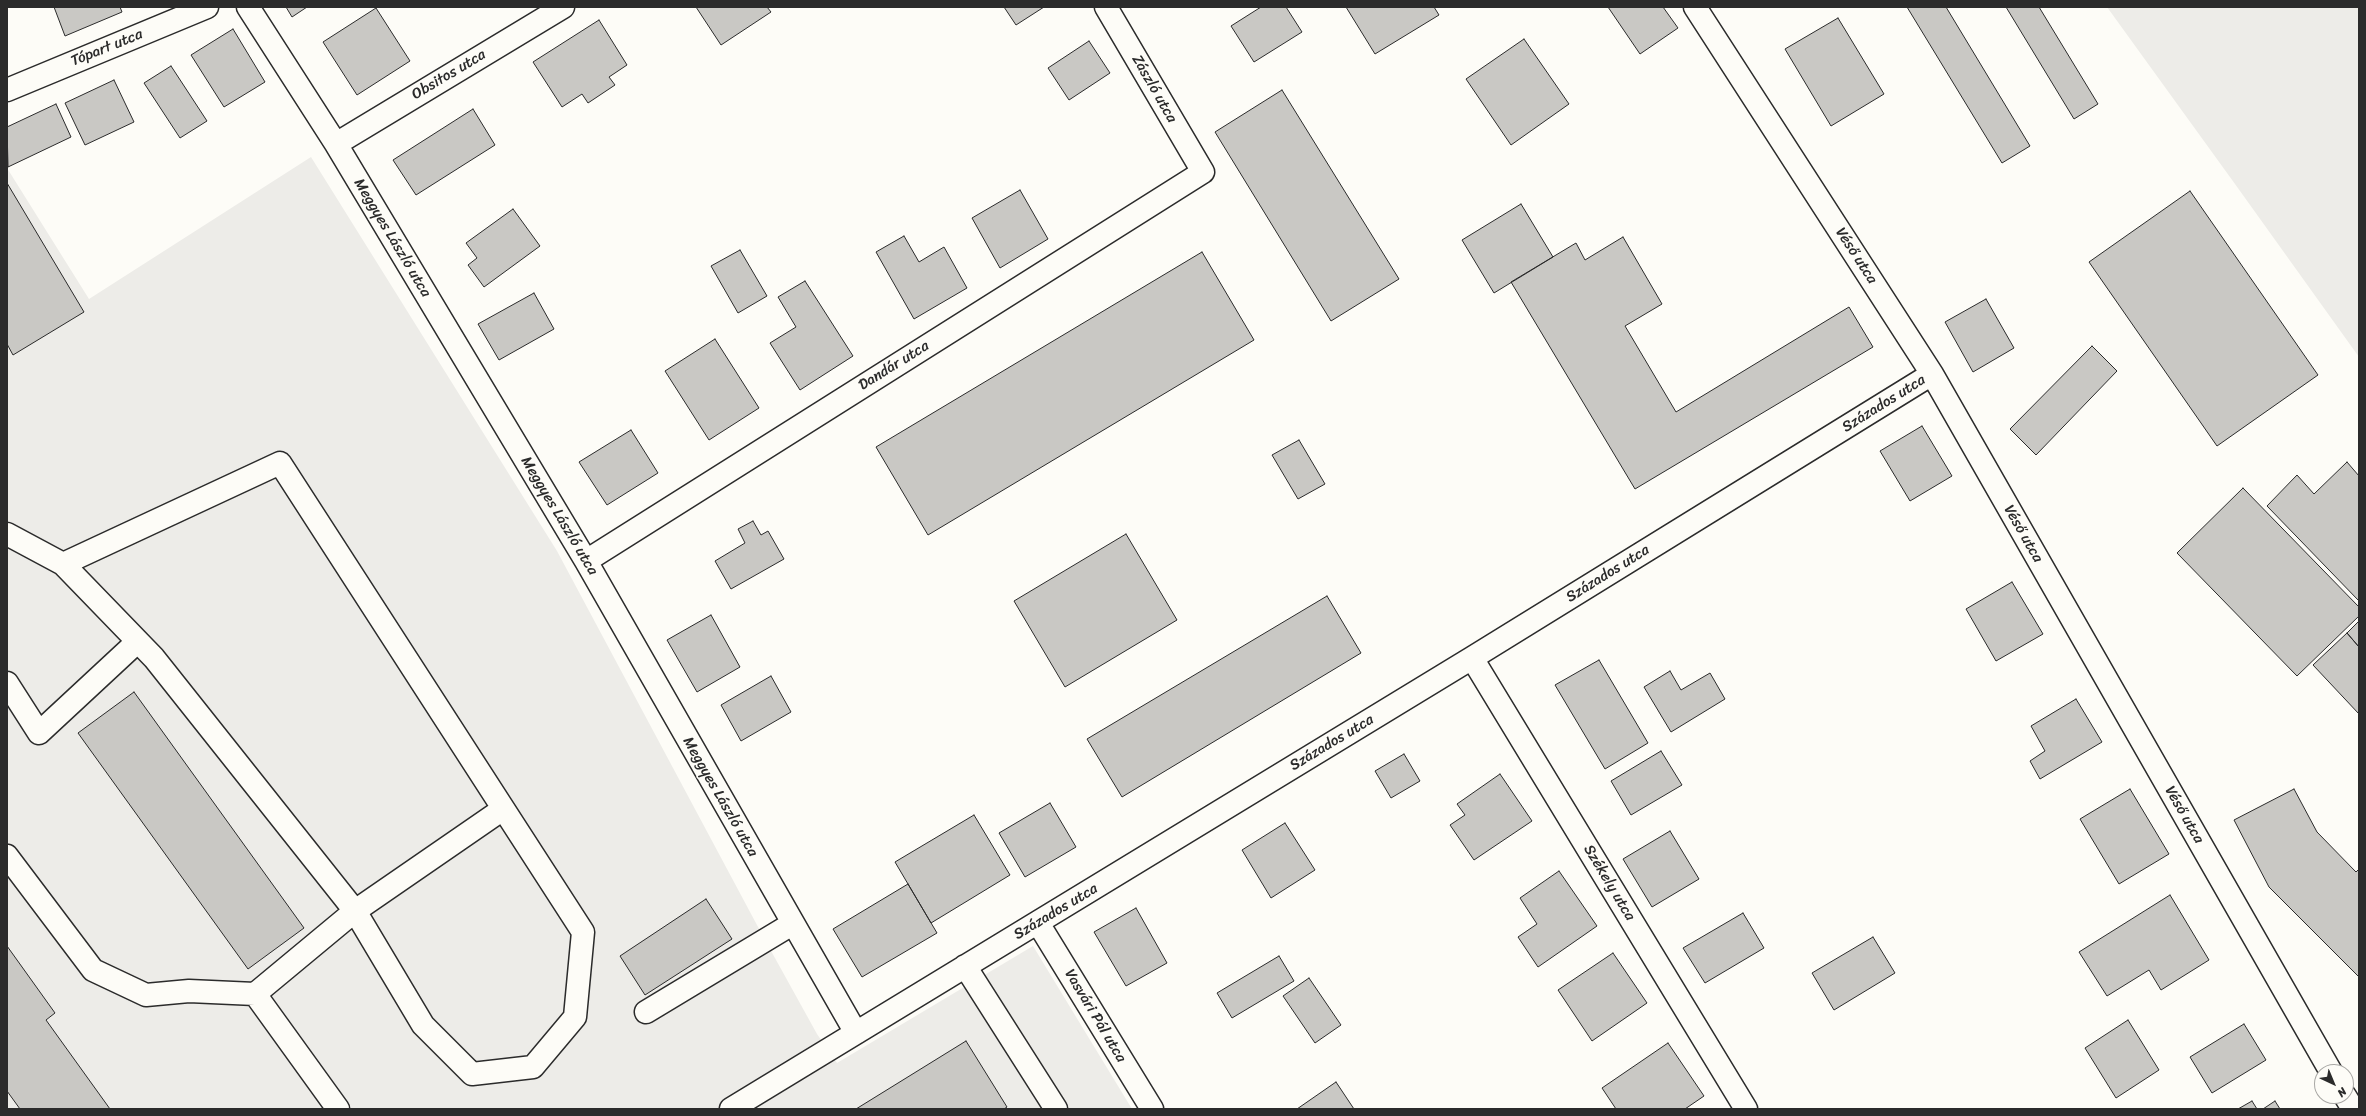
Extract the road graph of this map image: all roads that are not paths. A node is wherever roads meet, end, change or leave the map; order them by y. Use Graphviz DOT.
graph roads {
  1 [pos="207,7"];
  2 [pos="248,7"];
  3 [pos="563,7"];
  4 [pos="1106,7"];
  5 [pos="1695,7"];
  6 [pos="7,90"];
  7 [pos="336,144"];
  8 [pos="1202,172"];
  9 [pos="1932,374"];
  10 [pos="7,534"];
  11 [pos="586,561"];
  12 [pos="63,564"];
  13 [pos="137,642"];
  14 [pos="1472,658"];
  15 [pos="7,683"];
  16 [pos="503,809"];
  17 [pos="7,856"];
  18 [pos="354,911"];
  19 [pos="1038,923"];
  20 [pos="792,924"];
  21 [pos="965,966"];
  22 [pos="255,994"];
  23 [pos="646,1012"];
  24 [pos="856,1033"];
  25 [pos="2326,1064"];
  26 [pos="338,1109"];
  27 [pos="731,1109"];
  28 [pos="1056,1109"];
  29 [pos="1152,1109"];
  30 [pos="1746,1109"];
  1 -- 6 [label="street, Tópart utca"];
  2 -- 7 [label="street, Meggyes László utca"];
  3 -- 7 [label="street, Obsitos utca"];
  4 -- 8 [label="street, Zászló utca"];
  5 -- 9 [label="street, Véső utca"];
  7 -- 11 [label="street, Meggyes László utca"];
  8 -- 11 [label="street, Dandár utca"];
  9 -- 14 [label="street, Százados utca"];
  9 -- 25 [label="street, Véső utca"];
  10 -- 12 [label="street"];
  11 -- 20 [label="street, Meggyes László utca"];
  12 -- 13 [label="street"];
  12 -- 16 [label="street"];
  13 -- 15 [label="street"];
  13 -- 18 [label="street"];
  14 -- 19 [label="street, Százados utca"];
  14 -- 30 [label="street, Székely utca"];
  16 -- 18 [label="street"];
  16 -- 18 [label="street"];
  17 -- 22 [label="street"];
  18 -- 22 [label="street"];
  19 -- 21 [label="street, Százados utca"];
  19 -- 29 [label="street, Vasvári Pál utca"];
  20 -- 23 [label="street"];
  20 -- 24 [label="street, Meggyes László utca"];
  21 -- 24 [label="street, Százados utca"];
  21 -- 28 [label="street"];
  22 -- 26 [label="street"];
  24 -- 27 [label="street, Százados utca"];
}
